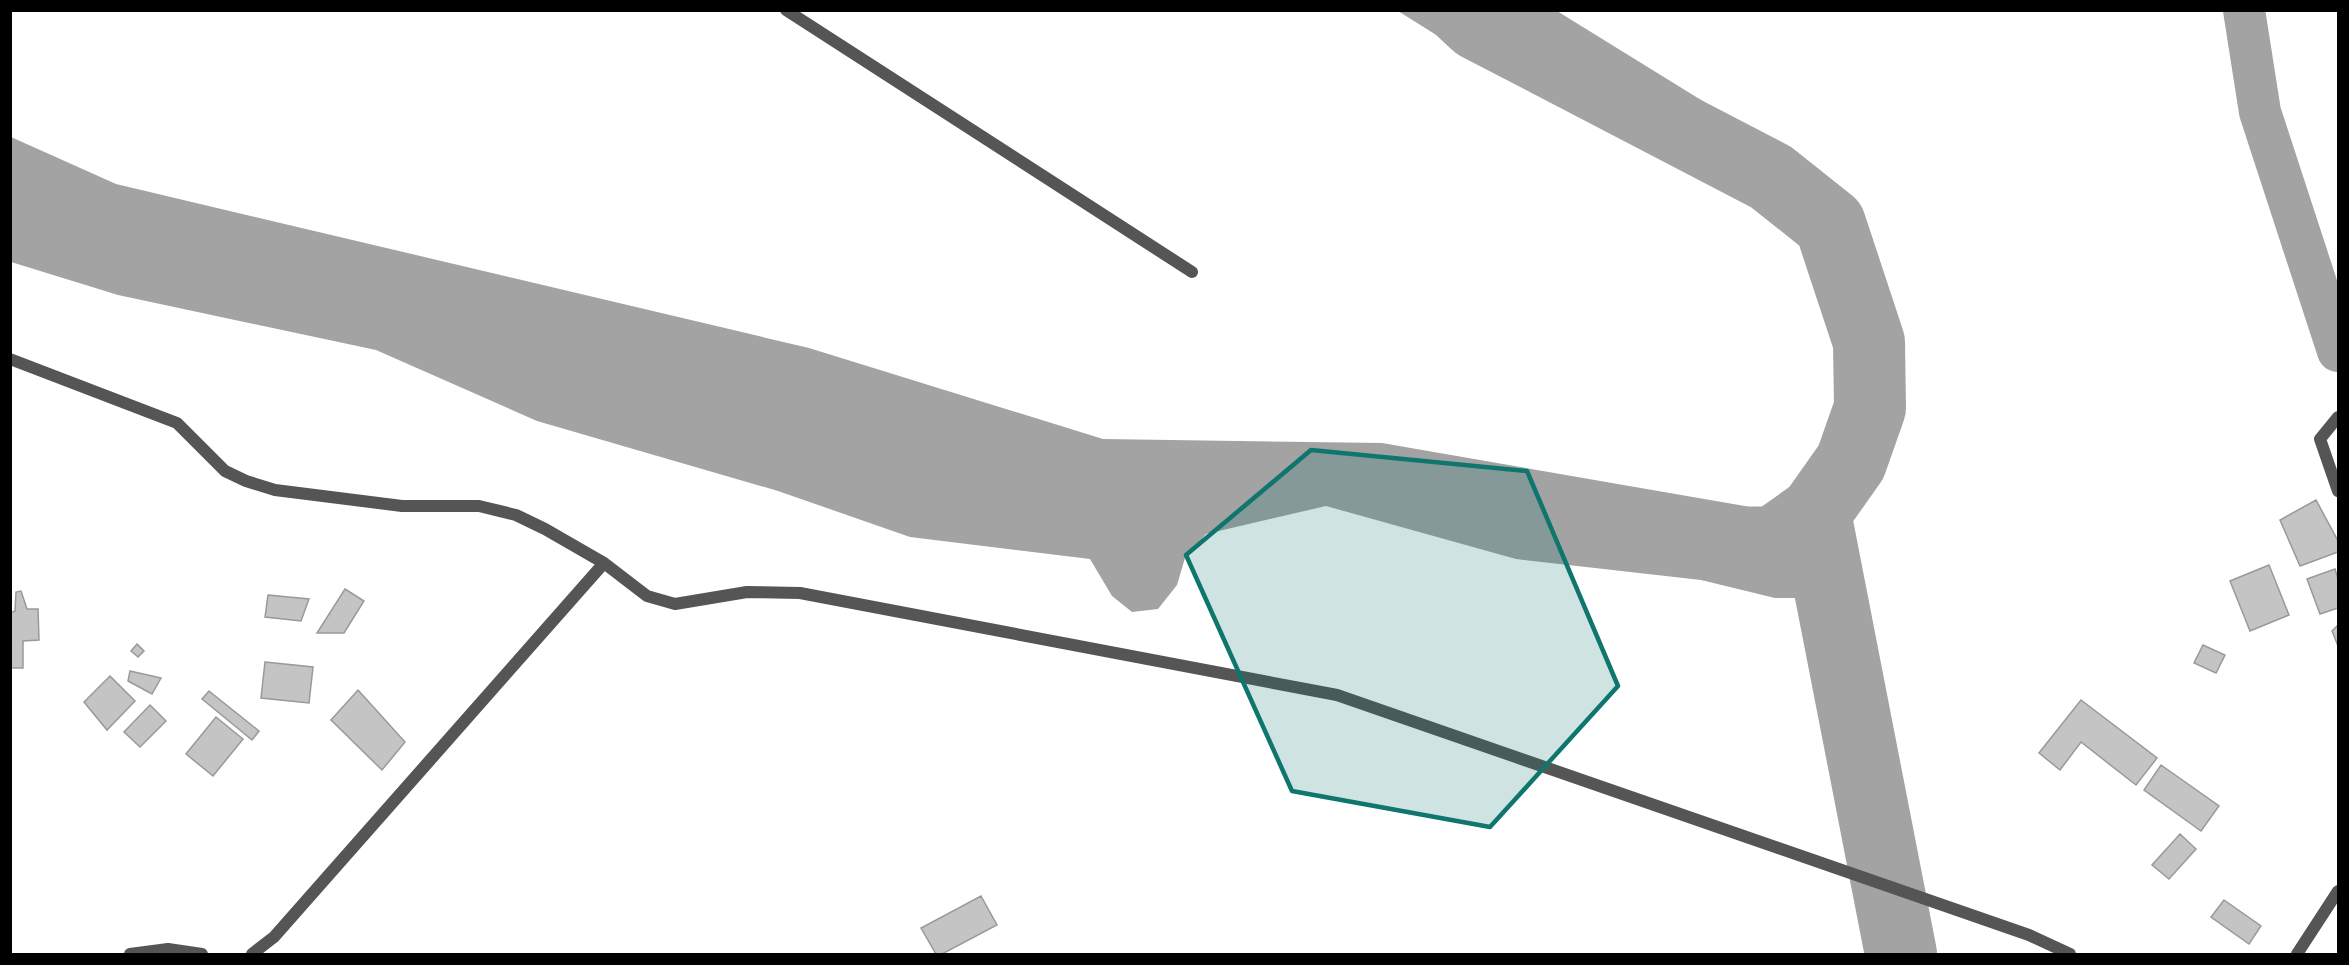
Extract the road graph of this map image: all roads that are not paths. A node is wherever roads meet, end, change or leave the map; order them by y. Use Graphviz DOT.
graph roads {
  1 [pos="786,10"];
  2 [pos="1192,272"];
  3 [pos="10,359"];
  4 [pos="2338,417"];
  5 [pos="2338,491"];
  6 [pos="604,563"];
  7 [pos="2338,891"];
  8 [pos="130,954"];
  9 [pos="202,954"];
  10 [pos="252,954"];
  11 [pos="2070,954"];
  12 [pos="2297,954"];
  1 -- 2 [label="street"];
  3 -- 6 [label="street"];
  4 -- 5 [label="street"];
  6 -- 10 [label="street"];
  6 -- 11 [label="street"];
  7 -- 12 [label="street"];
  8 -- 9 [label="street"];
}
